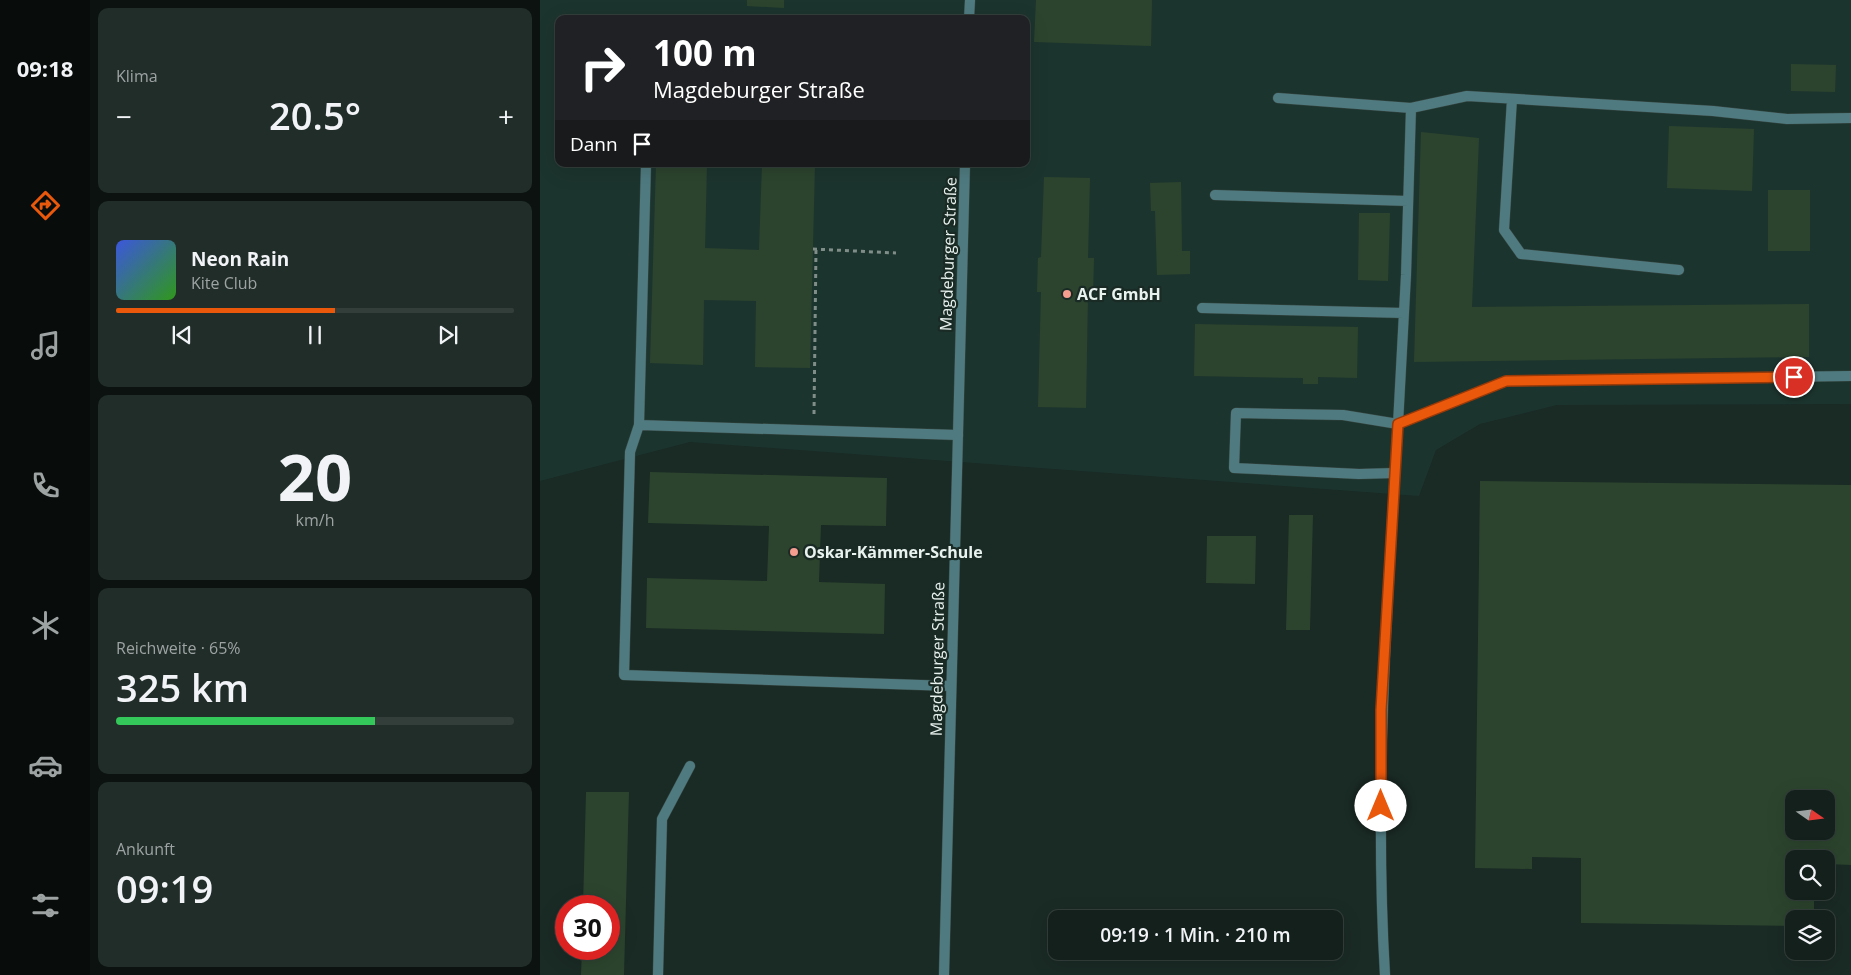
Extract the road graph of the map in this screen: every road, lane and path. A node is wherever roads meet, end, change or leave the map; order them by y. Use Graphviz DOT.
graph roads {
  1 [pos="970,0"];
  2 [pos="969,15"];
  3 [pos="1278,98"];
  4 [pos="1512,99"];
  5 [pos="1411,108"];
  6 [pos="1851,118"];
  7 [pos="646,167"];
  8 [pos="965,167"];
  9 [pos="1216,195"];
  10 [pos="1408,201"];
  11 [pos="896,252"];
  12 [pos="1679,270"];
  13 [pos="1202,308"];
  14 [pos="1404,313"];
  15 [pos="1851,376"];
  16 [pos="1398,424"];
  17 [pos="639,425"];
  18 [pos="814,430"];
  19 [pos="958,435"];
  20 [pos="1395,473"];
  21 [pos="951,686"];
  22 [pos="690,766"];
  23 [pos="658,975"];
  24 [pos="944,975"];
  25 [pos="1385,975"];
  1 -- 2 [label="street"];
  3 -- 5 [label="street"];
  4 -- 5 [label="street"];
  4 -- 6 [label="street"];
  4 -- 12 [label="street"];
  5 -- 10 [label="street"];
  7 -- 17 [label="street"];
  8 -- 19 [label="street, Magdeburger Straße"];
  9 -- 10 [label="street"];
  10 -- 14 [label="street"];
  11 -- 18 [label="path"];
  13 -- 14 [label="street"];
  14 -- 16 [label="street"];
  15 -- 16 [label="street"];
  16 -- 20 [label="street"];
  16 -- 20 [label="street"];
  17 -- 18 [label="street"];
  17 -- 21 [label="street"];
  18 -- 19 [label="street"];
  19 -- 21 [label="street, Magdeburger Straße"];
  20 -- 25 [label="street"];
  21 -- 24 [label="street, Magdeburger Straße"];
  22 -- 23 [label="street"];
}
